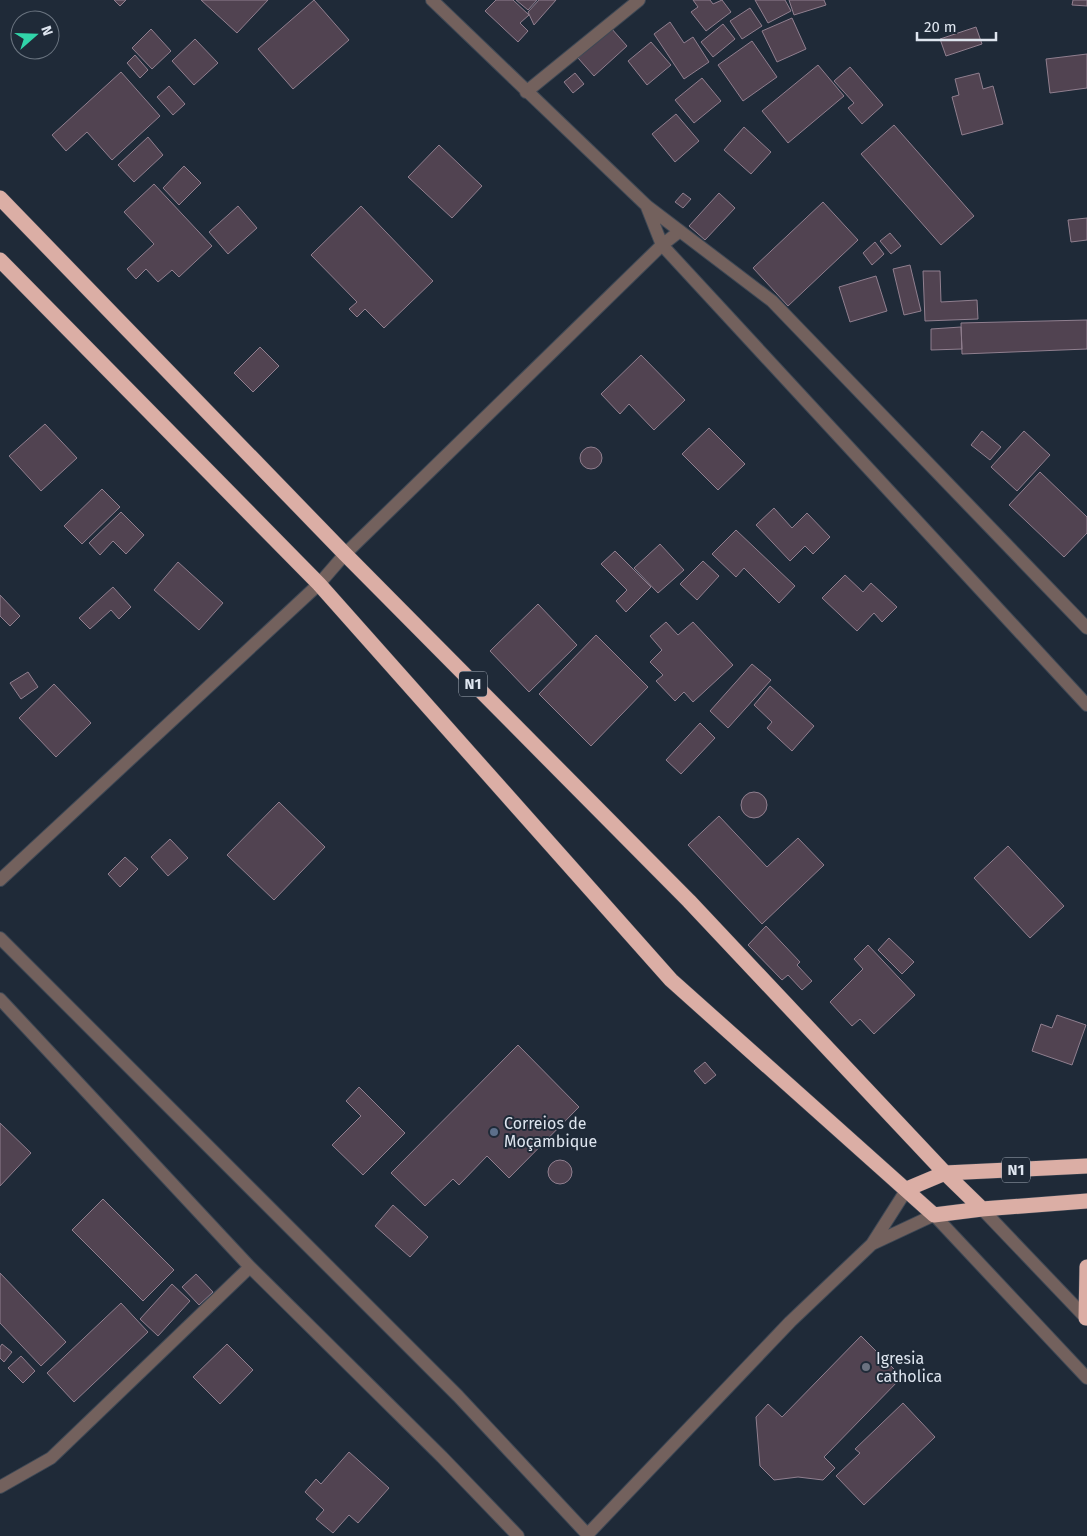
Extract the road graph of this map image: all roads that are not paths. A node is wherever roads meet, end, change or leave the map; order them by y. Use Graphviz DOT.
graph roads {
  1 [pos="432,0"];
  2 [pos="638,0"];
  3 [pos="526,92"];
  4 [pos="0,198"];
  5 [pos="647,206"];
  6 [pos="680,231"];
  7 [pos="662,245"];
  8 [pos="0,260"];
  9 [pos="345,554"];
  10 [pos="319,584"];
  11 [pos="1087,628"];
  12 [pos="1087,705"];
  13 [pos="0,880"];
  14 [pos="0,938"];
  15 [pos="0,999"];
  16 [pos="1087,1166"];
  17 [pos="945,1173"];
  18 [pos="907,1189"];
  19 [pos="1087,1201"];
  20 [pos="982,1209"];
  21 [pos="934,1215"];
  22 [pos="872,1244"];
  23 [pos="250,1267"];
  24 [pos="1087,1267"];
  25 [pos="1087,1319"];
  26 [pos="1087,1378"];
  27 [pos="0,1487"];
  28 [pos="586,1534"];
  29 [pos="518,1536"];
  1 -- 3 [label="street"];
  2 -- 3 [label="street"];
  3 -- 5 [label="street"];
  4 -- 9 [label="highway, N1"];
  5 -- 6 [label="street"];
  5 -- 7 [label="street"];
  6 -- 7 [label="street"];
  6 -- 11 [label="street"];
  7 -- 9 [label="street"];
  7 -- 12 [label="street"];
  8 -- 10 [label="highway"];
  9 -- 10 [label="street"];
  9 -- 17 [label="highway, N1"];
  10 -- 13 [label="street"];
  10 -- 18 [label="highway"];
  14 -- 28 [label="street"];
  15 -- 23 [label="street"];
  16 -- 17 [label="highway, N1"];
  17 -- 18 [label="highway, N1"];
  17 -- 20 [label="highway, N1"];
  18 -- 21 [label="highway"];
  18 -- 22 [label="street"];
  19 -- 20 [label="highway, N1"];
  20 -- 21 [label="highway, N1"];
  20 -- 25 [label="street"];
  21 -- 22 [label="street"];
  21 -- 26 [label="street"];
  22 -- 28 [label="street"];
  23 -- 27 [label="street"];
  23 -- 29 [label="street"];
  24 -- 25 [label="highway"];
}
